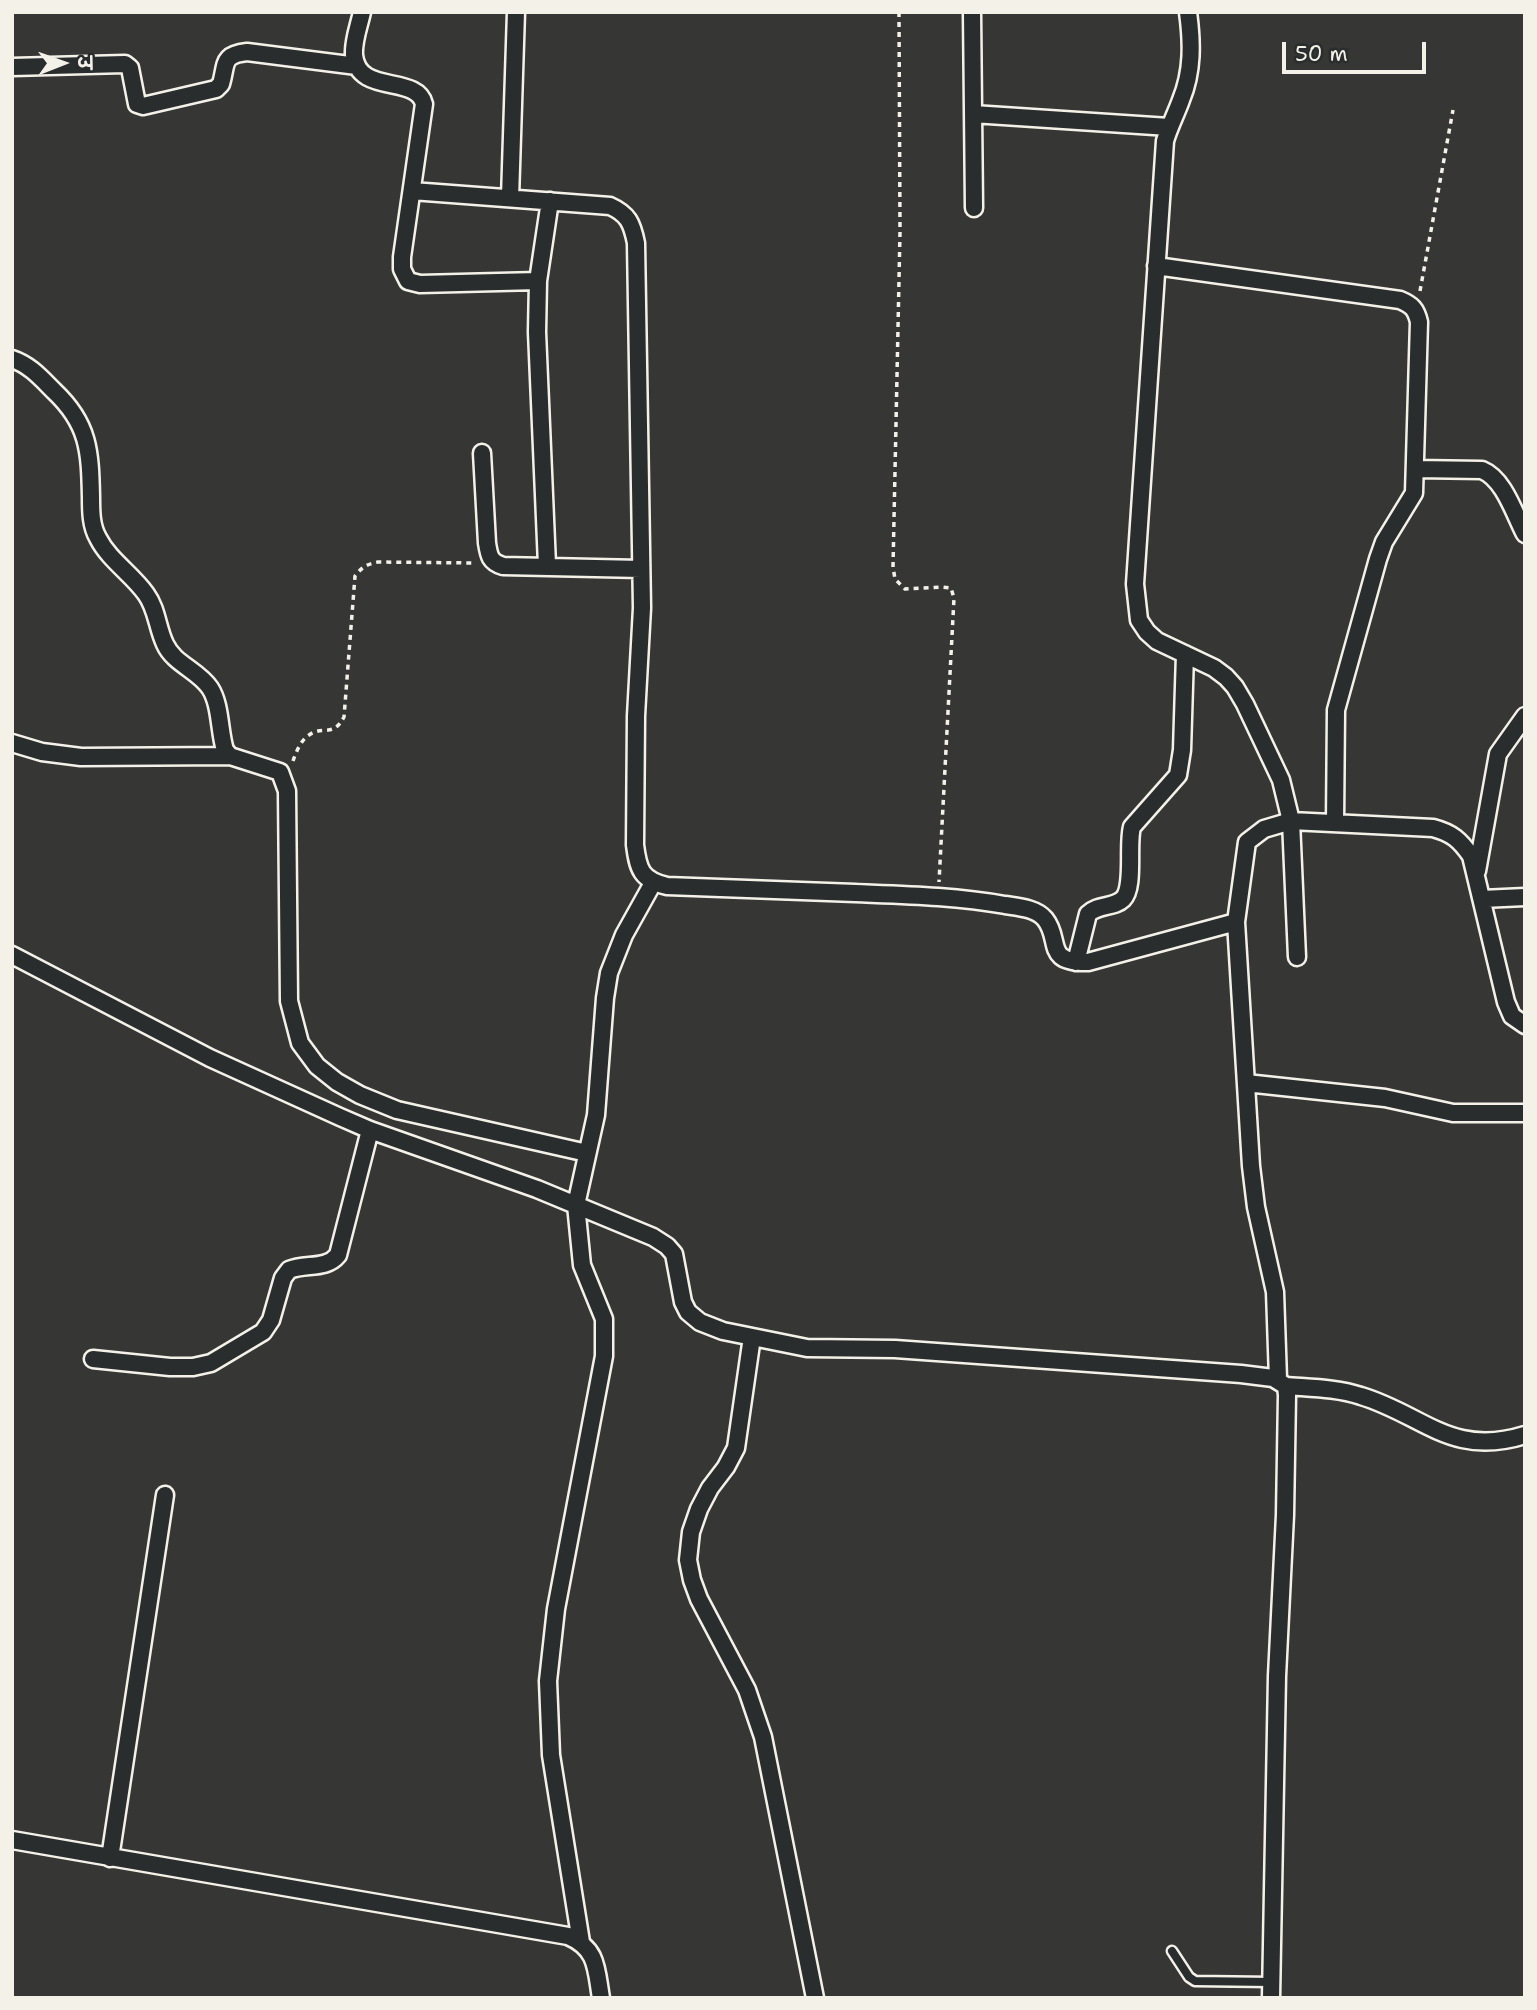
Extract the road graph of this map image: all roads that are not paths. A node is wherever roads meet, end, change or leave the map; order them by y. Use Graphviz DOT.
graph roads {
  1 [pos="362,12"];
  2 [pos="516,12"];
  3 [pos="972,12"];
  4 [pos="1188,12"];
  5 [pos="357,66"];
  6 [pos="12,67"];
  7 [pos="974,114"];
  8 [pos="1169,127"];
  9 [pos="412,191"];
  10 [pos="510,198"];
  11 [pos="550,201"];
  12 [pos="975,208"];
  13 [pos="1156,266"];
  14 [pos="538,281"];
  15 [pos="12,359"];
  16 [pos="482,453"];
  17 [pos="1416,469"];
  18 [pos="1525,534"];
  19 [pos="547,565"];
  20 [pos="641,569"];
  21 [pos="1185,654"];
  22 [pos="1525,716"];
  23 [pos="12,743"];
  24 [pos="230,756"];
  25 [pos="1291,821"];
  26 [pos="1335,823"];
  27 [pos="1476,875"];
  28 [pos="653,883"];
  29 [pos="1525,897"];
  30 [pos="1482,899"];
  31 [pos="1236,922"];
  32 [pos="12,955"];
  33 [pos="1297,957"];
  34 [pos="1076,962"];
  35 [pos="1525,1025"];
  36 [pos="1246,1083"];
  37 [pos="1525,1113"];
  38 [pos="370,1130"];
  39 [pos="587,1153"];
  40 [pos="576,1200"];
  41 [pos="752,1337"];
  42 [pos="93,1359"];
  43 [pos="1282,1382"];
  44 [pos="1525,1435"];
  45 [pos="165,1495"];
  46 [pos="12,1840"];
  47 [pos="110,1858"];
  48 [pos="582,1942"];
  49 [pos="1172,1951"];
  50 [pos="1271,1990"];
  51 [pos="601,1998"];
  52 [pos="815,1998"];
  1 -- 5 [label="street"];
  2 -- 10 [label="street"];
  3 -- 7 [label="street"];
  4 -- 8 [label="street"];
  5 -- 6 [label="street"];
  5 -- 9 [label="street"];
  7 -- 8 [label="street"];
  7 -- 12 [label="street"];
  8 -- 13 [label="street"];
  9 -- 10 [label="street"];
  9 -- 14 [label="street"];
  10 -- 11 [label="street"];
  11 -- 14 [label="street"];
  11 -- 20 [label="street"];
  13 -- 17 [label="street"];
  13 -- 21 [label="street"];
  14 -- 19 [label="street"];
  15 -- 24 [label="street"];
  16 -- 19 [label="street"];
  17 -- 18 [label="street"];
  17 -- 26 [label="street"];
  19 -- 20 [label="street"];
  20 -- 28 [label="street"];
  21 -- 25 [label="street"];
  21 -- 34 [label="street"];
  22 -- 27 [label="street"];
  23 -- 24 [label="street"];
  24 -- 39 [label="street"];
  25 -- 26 [label="street"];
  25 -- 31 [label="street"];
  25 -- 33 [label="street"];
  26 -- 27 [label="street"];
  27 -- 30 [label="street"];
  28 -- 34 [label="street"];
  28 -- 39 [label="street"];
  29 -- 30 [label="street"];
  30 -- 35 [label="street"];
  31 -- 34 [label="street"];
  31 -- 36 [label="street"];
  32 -- 38 [label="street"];
  36 -- 37 [label="street"];
  36 -- 43 [label="street"];
  38 -- 40 [label="street"];
  38 -- 42 [label="street"];
  39 -- 40 [label="street"];
  40 -- 41 [label="street"];
  40 -- 48 [label="street"];
  41 -- 43 [label="street"];
  41 -- 52 [label="street"];
  43 -- 44 [label="street"];
  43 -- 50 [label="street"];
  45 -- 47 [label="street"];
  46 -- 47 [label="street"];
  47 -- 48 [label="street"];
  48 -- 51 [label="street"];
  49 -- 50 [label="lane"];
}
